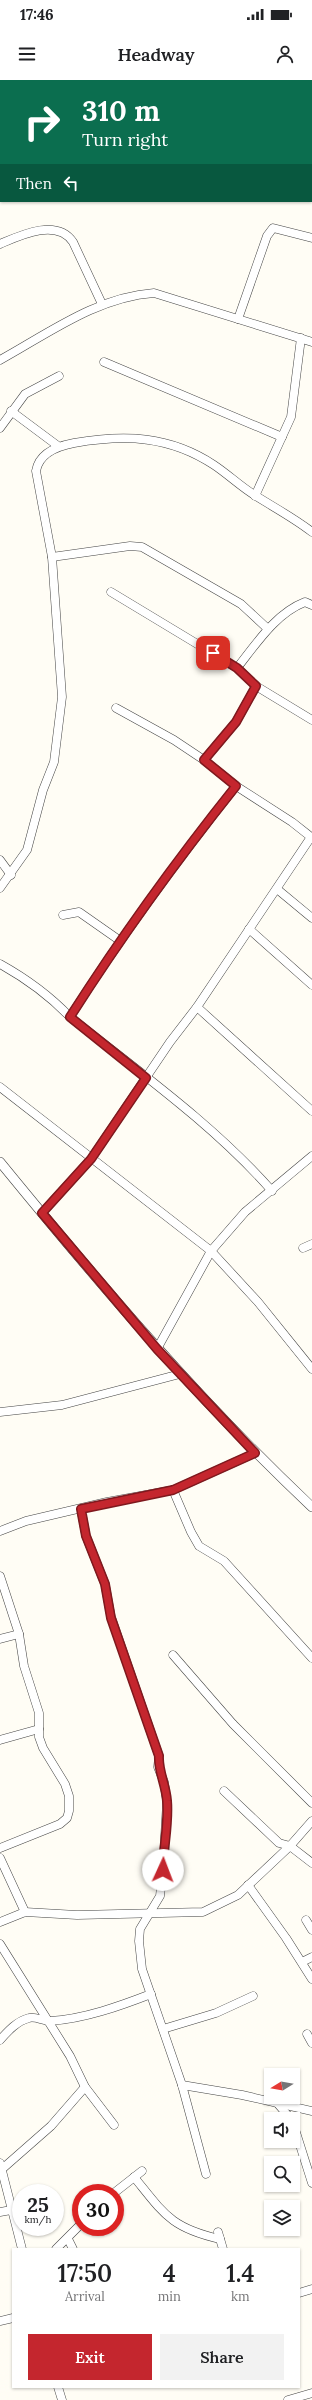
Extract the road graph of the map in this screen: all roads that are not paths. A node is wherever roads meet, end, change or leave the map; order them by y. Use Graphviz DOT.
graph roads {
  1 [pos="312,238"];
  2 [pos="0,244"];
  3 [pos="102,304"];
  4 [pos="238,319"];
  5 [pos="300,338"];
  6 [pos="312,342"];
  7 [pos="0,360"];
  8 [pos="104,362"];
  9 [pos="59,376"];
  10 [pos="11,411"];
  11 [pos="0,428"];
  12 [pos="282,437"];
  13 [pos="58,446"];
  14 [pos="255,496"];
  15 [pos="312,532"];
  16 [pos="52,557"];
  17 [pos="111,592"];
  18 [pos="312,605"];
  19 [pos="268,629"];
  20 [pos="237,668"];
  21 [pos="256,686"];
  22 [pos="116,708"];
  23 [pos="312,720"];
  24 [pos="204,760"];
  25 [pos="236,786"];
  26 [pos="312,838"];
  27 [pos="0,860"];
  28 [pos="11,875"];
  29 [pos="0,888"];
  30 [pos="277,889"];
  31 [pos="63,915"];
  32 [pos="312,918"];
  33 [pos="249,930"];
  34 [pos="119,940"];
  35 [pos="0,964"];
  36 [pos="312,985"];
  37 [pos="197,1007"];
  38 [pos="70,1017"];
  39 [pos="146,1078"];
  40 [pos="0,1087"];
  41 [pos="312,1111"];
  42 [pos="312,1156"];
  43 [pos="91,1159"];
  44 [pos="0,1162"];
  45 [pos="272,1191"];
  46 [pos="42,1213"];
  47 [pos="312,1244"];
  48 [pos="303,1248"];
  49 [pos="211,1251"];
  50 [pos="157,1349"];
  51 [pos="312,1369"];
  52 [pos="180,1374"];
  53 [pos="0,1412"];
  54 [pos="255,1453"];
  55 [pos="173,1490"];
  56 [pos="312,1507"];
  57 [pos="81,1509"];
  58 [pos="0,1531"];
  59 [pos="0,1576"];
  60 [pos="19,1634"];
  61 [pos="0,1639"];
  62 [pos="173,1655"];
  63 [pos="312,1658"];
  64 [pos="39,1729"];
  65 [pos="0,1740"];
  66 [pos="224,1791"];
  67 [pos="312,1803"];
  68 [pos="312,1821"];
  69 [pos="290,1846"];
  70 [pos="0,1848"];
  71 [pos="0,1858"];
  72 [pos="312,1863"];
  73 [pos="248,1885"];
  74 [pos="25,1912"];
  75 [pos="150,1913"];
  76 [pos="306,1920"];
  77 [pos="0,1922"];
  78 [pos="312,1930"];
  79 [pos="0,1944"];
  80 [pos="312,1957"];
  81 [pos="302,1962"];
  82 [pos="312,1979"];
  83 [pos="151,1994"];
  84 [pos="253,1996"];
  85 [pos="49,2021"];
  86 [pos="163,2029"];
  87 [pos="307,2034"];
  88 [pos="0,2040"];
  89 [pos="312,2043"];
  90 [pos="182,2085"];
  91 [pos="85,2088"];
  92 [pos="264,2100"];
  93 [pos="278,2104"];
  94 [pos="312,2111"];
  95 [pos="285,2112"];
  96 [pos="114,2125"];
  97 [pos="300,2145"];
  98 [pos="1,2166"];
  99 [pos="142,2171"];
  100 [pos="206,2174"];
  101 [pos="134,2177"];
  102 [pos="312,2183"];
  103 [pos="124,2185"];
  104 [pos="11,2210"];
  105 [pos="0,2212"];
  106 [pos="72,2234"];
  107 [pos="68,2239"];
  108 [pos="22,2248"];
  109 [pos="57,2248"];
  110 [pos="72,2248"];
  111 [pos="223,2248"];
  112 [pos="312,2289"];
  113 [pos="300,2293"];
  114 [pos="12,2318"];
  115 [pos="0,2321"];
  116 [pos="58,2388"];
  117 [pos="312,2394"];
  118 [pos="62,2400"];
  119 [pos="288,2400"];
  1 -- 4 [label="street"];
  2 -- 3 [label="street"];
  3 -- 4 [label="street"];
  3 -- 7 [label="street"];
  4 -- 5 [label="street"];
  5 -- 6 [label="street"];
  5 -- 12 [label="street"];
  8 -- 12 [label="street"];
  9 -- 10 [label="street"];
  10 -- 11 [label="street"];
  10 -- 13 [label="street"];
  12 -- 14 [label="street"];
  13 -- 14 [label="street"];
  13 -- 16 [label="street"];
  14 -- 15 [label="street"];
  16 -- 19 [label="street"];
  16 -- 28 [label="street"];
  17 -- 20 [label="street"];
  18 -- 19 [label="street"];
  19 -- 20 [label="street"];
  20 -- 21 [label="street"];
  21 -- 23 [label="street"];
  21 -- 24 [label="street"];
  22 -- 24 [label="street"];
  24 -- 25 [label="street"];
  25 -- 26 [label="street"];
  25 -- 34 [label="street"];
  26 -- 30 [label="street"];
  27 -- 28 [label="street"];
  28 -- 29 [label="street"];
  30 -- 32 [label="street"];
  30 -- 33 [label="street"];
  31 -- 34 [label="street"];
  33 -- 36 [label="street"];
  33 -- 37 [label="street"];
  34 -- 38 [label="street"];
  35 -- 38 [label="street"];
  37 -- 39 [label="street"];
  37 -- 41 [label="street"];
  38 -- 39 [label="street"];
  39 -- 43 [label="street"];
  39 -- 45 [label="street"];
  40 -- 43 [label="street"];
  42 -- 45 [label="street"];
  43 -- 46 [label="street"];
  43 -- 49 [label="street"];
  44 -- 46 [label="street"];
  45 -- 49 [label="street"];
  46 -- 50 [label="street"];
  47 -- 48 [label="street"];
  49 -- 50 [label="street"];
  49 -- 51 [label="street"];
  50 -- 52 [label="street"];
  52 -- 53 [label="street"];
  52 -- 54 [label="street"];
  54 -- 55 [label="street"];
  54 -- 56 [label="street"];
  55 -- 57 [label="street"];
  55 -- 63 [label="street"];
  57 -- 58 [label="street"];
  57 -- 75 [label="street"];
  59 -- 60 [label="street"];
  60 -- 61 [label="street"];
  60 -- 64 [label="street"];
  62 -- 67 [label="street"];
  64 -- 65 [label="street"];
  64 -- 70 [label="street"];
  66 -- 69 [label="street"];
  68 -- 69 [label="street"];
  69 -- 72 [label="street"];
  69 -- 73 [label="street"];
  71 -- 74 [label="street"];
  73 -- 75 [label="street"];
  73 -- 81 [label="street"];
  74 -- 75 [label="street"];
  74 -- 77 [label="street"];
  75 -- 83 [label="street"];
  76 -- 78 [label="street"];
  79 -- 85 [label="street"];
  80 -- 81 [label="street"];
  81 -- 82 [label="street"];
  83 -- 85 [label="street"];
  83 -- 86 [label="street"];
  84 -- 86 [label="street"];
  85 -- 88 [label="street"];
  85 -- 91 [label="street"];
  86 -- 90 [label="street"];
  87 -- 89 [label="street"];
  90 -- 92 [label="street"];
  90 -- 100 [label="street"];
  91 -- 96 [label="street"];
  91 -- 98 [label="street"];
  93 -- 94 [label="street"];
  93 -- 95 [label="street"];
  97 -- 102 [label="street"];
  98 -- 104 [label="street"];
  99 -- 101 [label="street"];
  101 -- 103 [label="street"];
  101 -- 111 [label="street"];
  104 -- 105 [label="street"];
  104 -- 108 [label="street"];
  106 -- 107 [label="street"];
  107 -- 109 [label="street"];
  107 -- 110 [label="street"];
  112 -- 113 [label="street"];
  114 -- 115 [label="street"];
  116 -- 118 [label="street"];
  117 -- 119 [label="street"];
}
